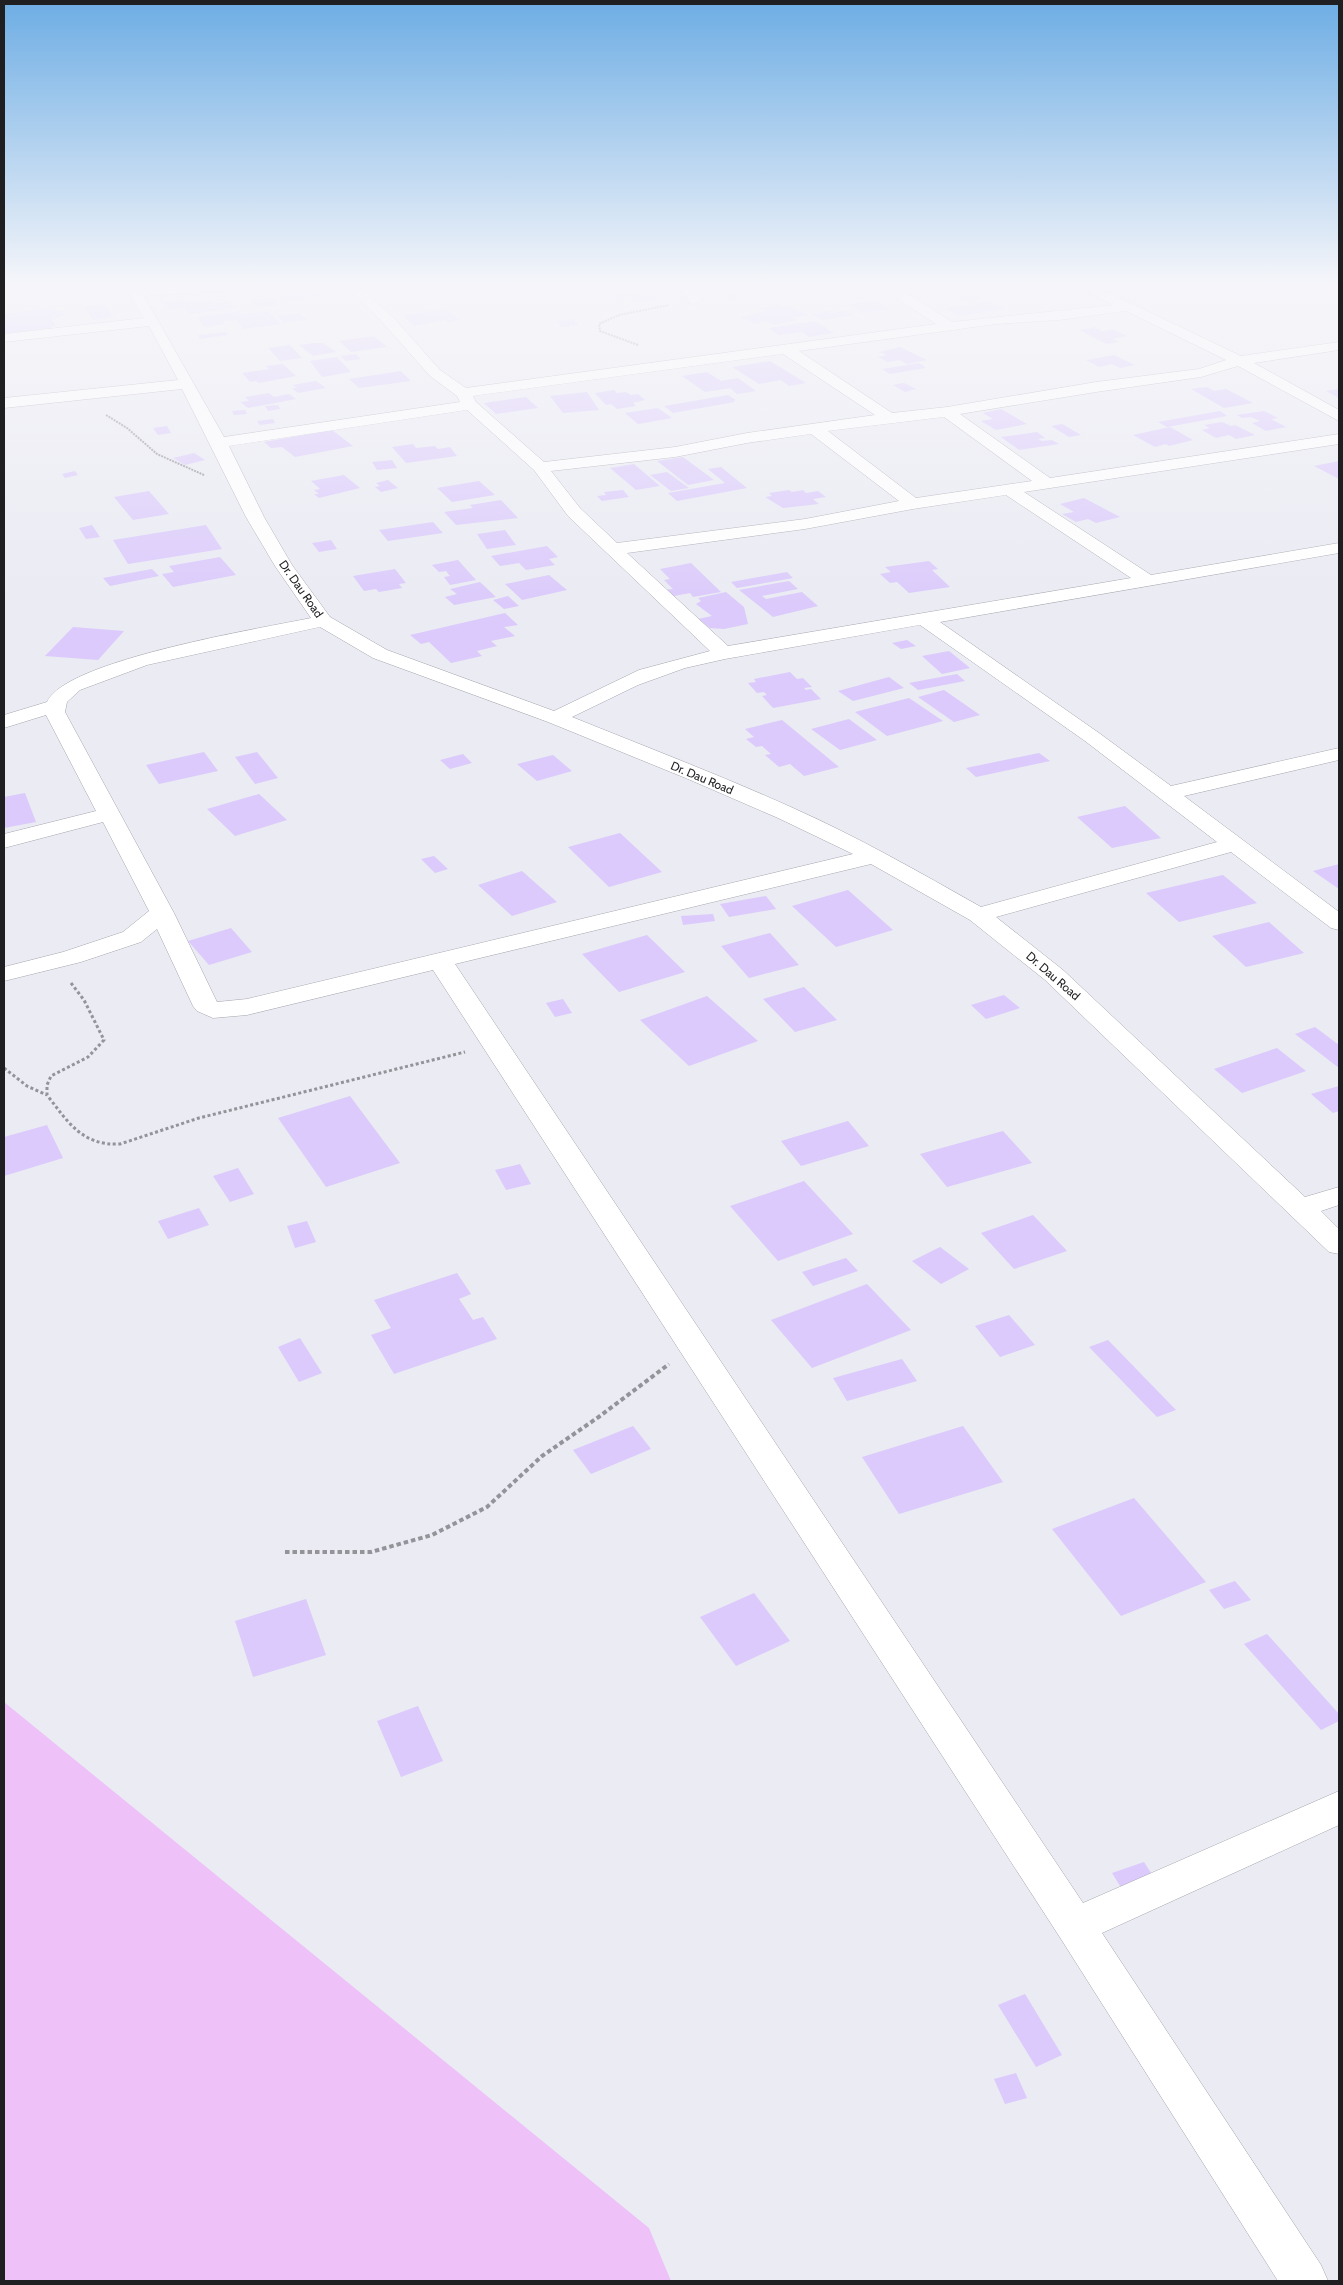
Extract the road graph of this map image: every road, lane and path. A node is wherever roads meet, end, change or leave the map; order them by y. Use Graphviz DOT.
graph roads {
  1 [pos="99,393"];
  2 [pos="192,393"];
  3 [pos="459,393"];
  4 [pos="504,393"];
  5 [pos="852,393"];
  6 [pos="1062,393"];
  7 [pos="1297,393"];
  8 [pos="466,399"];
  9 [pos="4,402"];
  10 [pos="947,412"];
  11 [pos="104,414"];
  12 [pos="1339,416"];
  13 [pos="889,418"];
  14 [pos="815,429"];
  15 [pos="1339,439"];
  16 [pos="219,444"];
  17 [pos="540,467"];
  18 [pos="1047,484"];
  19 [pos="1010,490"];
  20 [pos="243,492"];
  21 [pos="913,504"];
  22 [pos="1339,548"];
  23 [pos="612,549"];
  24 [pos="1148,581"];
  25 [pos="924,619"];
  26 [pos="324,621"];
  27 [pos="724,653"];
  28 [pos="57,705"];
  29 [pos="555,718"];
  30 [pos="4,722"];
  31 [pos="1339,754"];
  32 [pos="1168,793"];
  33 [pos="109,814"];
  34 [pos="4,841"];
  35 [pos="1235,844"];
  36 [pos="874,856"];
  37 [pos="162,913"];
  38 [pos="978,915"];
  39 [pos="1339,923"];
  40 [pos="66,958"];
  41 [pos="440,961"];
  42 [pos="4,974"];
  43 [pos="495,1044"];
  44 [pos="4,1068"];
  45 [pos="47,1095"];
  46 [pos="1339,1196"];
  47 [pos="1301,1208"];
  48 [pos="1339,1245"];
  49 [pos="693,1346"];
  50 [pos="285,1552"];
  51 [pos="1339,1808"];
  52 [pos="1075,1926"];
  53 [pos="1306,2281"];
  1 -- 9 [label="street"];
  2 -- 16 [label="street, Dr. Dau Road"];
  3 -- 8 [label="street"];
  4 -- 8 [label="street"];
  5 -- 13 [label="street"];
  6 -- 10 [label="street"];
  7 -- 12 [label="street"];
  8 -- 16 [label="street"];
  8 -- 17 [label="street"];
  10 -- 13 [label="street"];
  10 -- 18 [label="street"];
  11 -- 20 [label="path"];
  13 -- 14 [label="street"];
  14 -- 17 [label="street"];
  14 -- 21 [label="street"];
  15 -- 18 [label="street"];
  16 -- 20 [label="street, Dr. Dau Road"];
  17 -- 23 [label="street"];
  18 -- 19 [label="street"];
  19 -- 21 [label="street"];
  19 -- 24 [label="street"];
  20 -- 26 [label="street, Dr. Dau Road"];
  21 -- 23 [label="street"];
  22 -- 24 [label="street"];
  23 -- 27 [label="street"];
  24 -- 25 [label="street"];
  25 -- 27 [label="street"];
  25 -- 32 [label="street"];
  26 -- 28 [label="street"];
  26 -- 29 [label="street, Dr. Dau Road"];
  27 -- 29 [label="street"];
  28 -- 30 [label="street"];
  28 -- 33 [label="street"];
  29 -- 36 [label="street, Dr. Dau Road"];
  31 -- 32 [label="street"];
  32 -- 35 [label="street"];
  33 -- 34 [label="street"];
  33 -- 37 [label="street"];
  35 -- 38 [label="street"];
  35 -- 39 [label="street"];
  36 -- 38 [label="street, Dr. Dau Road"];
  36 -- 41 [label="street"];
  37 -- 40 [label="street"];
  37 -- 41 [label="street"];
  38 -- 47 [label="street, Dr. Dau Road"];
  40 -- 42 [label="street"];
  40 -- 45 [label="path"];
  41 -- 43 [label="street"];
  43 -- 45 [label="path"];
  43 -- 49 [label="street"];
  44 -- 45 [label="path"];
  46 -- 47 [label="street"];
  47 -- 48 [label="street, Dr. Dau Road"];
  49 -- 50 [label="path"];
  49 -- 52 [label="street"];
  51 -- 52 [label="street"];
  52 -- 53 [label="street"];
}
